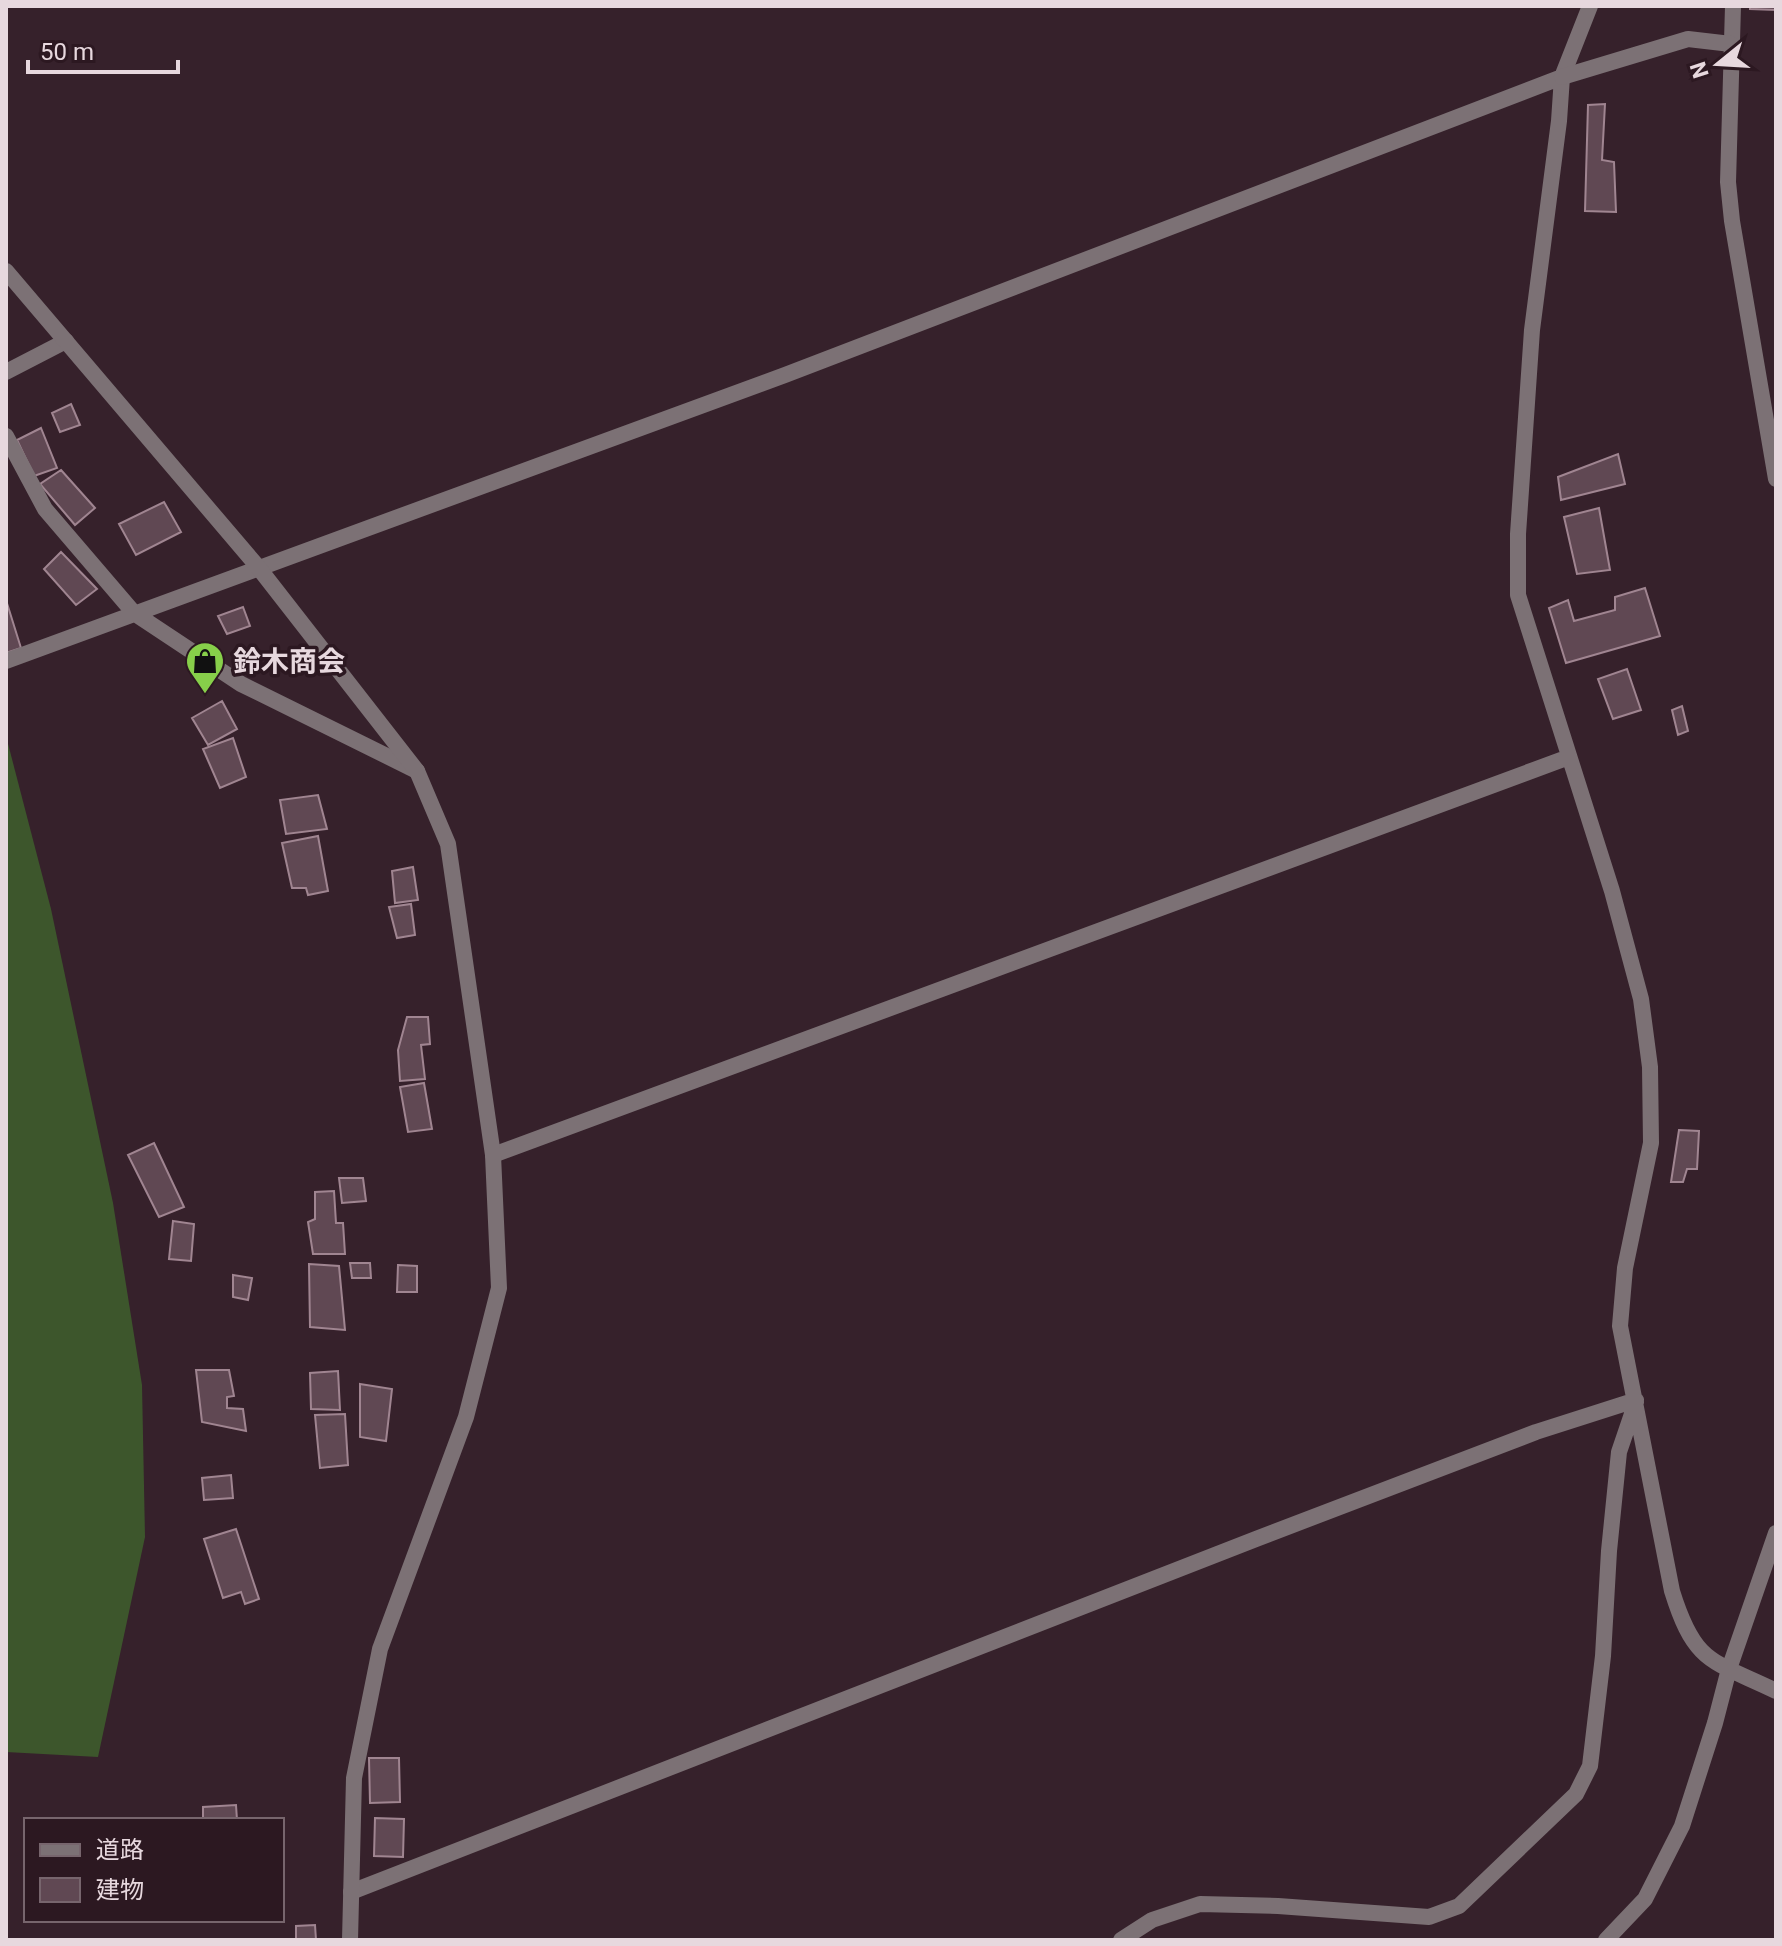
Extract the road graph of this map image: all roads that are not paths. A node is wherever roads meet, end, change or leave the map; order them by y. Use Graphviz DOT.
graph roads {
  1 [pos="1590,6"];
  2 [pos="1733,6"];
  3 [pos="1731,44"];
  4 [pos="1562,77"];
  5 [pos="6,271"];
  6 [pos="66,341"];
  7 [pos="6,372"];
  8 [pos="6,436"];
  9 [pos="1776,479"];
  10 [pos="258,567"];
  11 [pos="134,613"];
  12 [pos="6,661"];
  13 [pos="1569,757"];
  14 [pos="417,771"];
  15 [pos="493,1155"];
  16 [pos="1636,1400"];
  17 [pos="1776,1533"];
  18 [pos="1729,1669"];
  19 [pos="1775,1690"];
  20 [pos="351,1892"];
  21 [pos="350,1940"];
  22 [pos="1121,1940"];
  23 [pos="1606,1940"];
  1 -- 4 [label="street"];
  2 -- 3 [label="street"];
  3 -- 4 [label="street"];
  3 -- 9 [label="street"];
  4 -- 10 [label="street"];
  4 -- 13 [label="street"];
  5 -- 6 [label="street"];
  6 -- 7 [label="street"];
  6 -- 10 [label="street"];
  8 -- 11 [label="street"];
  10 -- 11 [label="street"];
  10 -- 14 [label="street"];
  11 -- 12 [label="street"];
  11 -- 14 [label="street"];
  13 -- 15 [label="street"];
  13 -- 16 [label="street"];
  14 -- 15 [label="street"];
  15 -- 20 [label="street"];
  16 -- 18 [label="street"];
  16 -- 20 [label="street"];
  16 -- 22 [label="street"];
  17 -- 18 [label="street"];
  18 -- 19 [label="street"];
  18 -- 23 [label="street"];
  20 -- 21 [label="street"];
}
